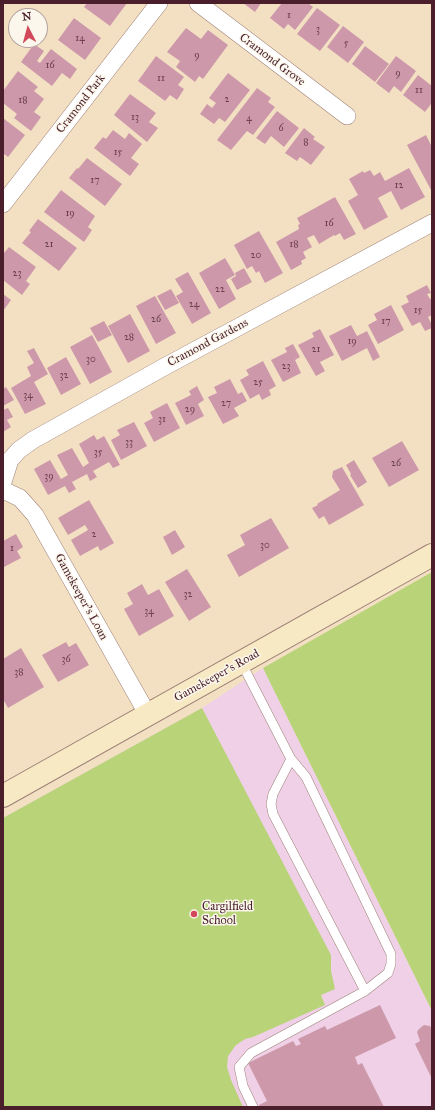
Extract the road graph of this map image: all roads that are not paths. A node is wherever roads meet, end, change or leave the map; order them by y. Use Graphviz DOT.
graph roads {
  1 [pos="159,3"];
  2 [pos="198,3"];
  3 [pos="347,116"];
  4 [pos="3,204"];
  5 [pos="432,223"];
  6 [pos="3,482"];
  7 [pos="3,490"];
  8 [pos="432,555"];
  9 [pos="241,662"];
  10 [pos="148,715"];
  11 [pos="290,758"];
  12 [pos="3,796"];
  13 [pos="365,991"];
  14 [pos="253,1107"];
  1 -- 4 [label="street, Cramond Park"];
  2 -- 3 [label="street, Cramond Grove"];
  5 -- 6 [label="street, Cramond Gardens"];
  7 -- 10 [label="street, Gamekeeper's Loan"];
  8 -- 9 [label="street, Gamekeeper's Road"];
  9 -- 10 [label="street, Gamekeeper's Road"];
  9 -- 11 [label="lane"];
  10 -- 12 [label="street, Gamekeeper's Road"];
  11 -- 13 [label="lane"];
  11 -- 13 [label="lane"];
  13 -- 14 [label="lane"];
}
